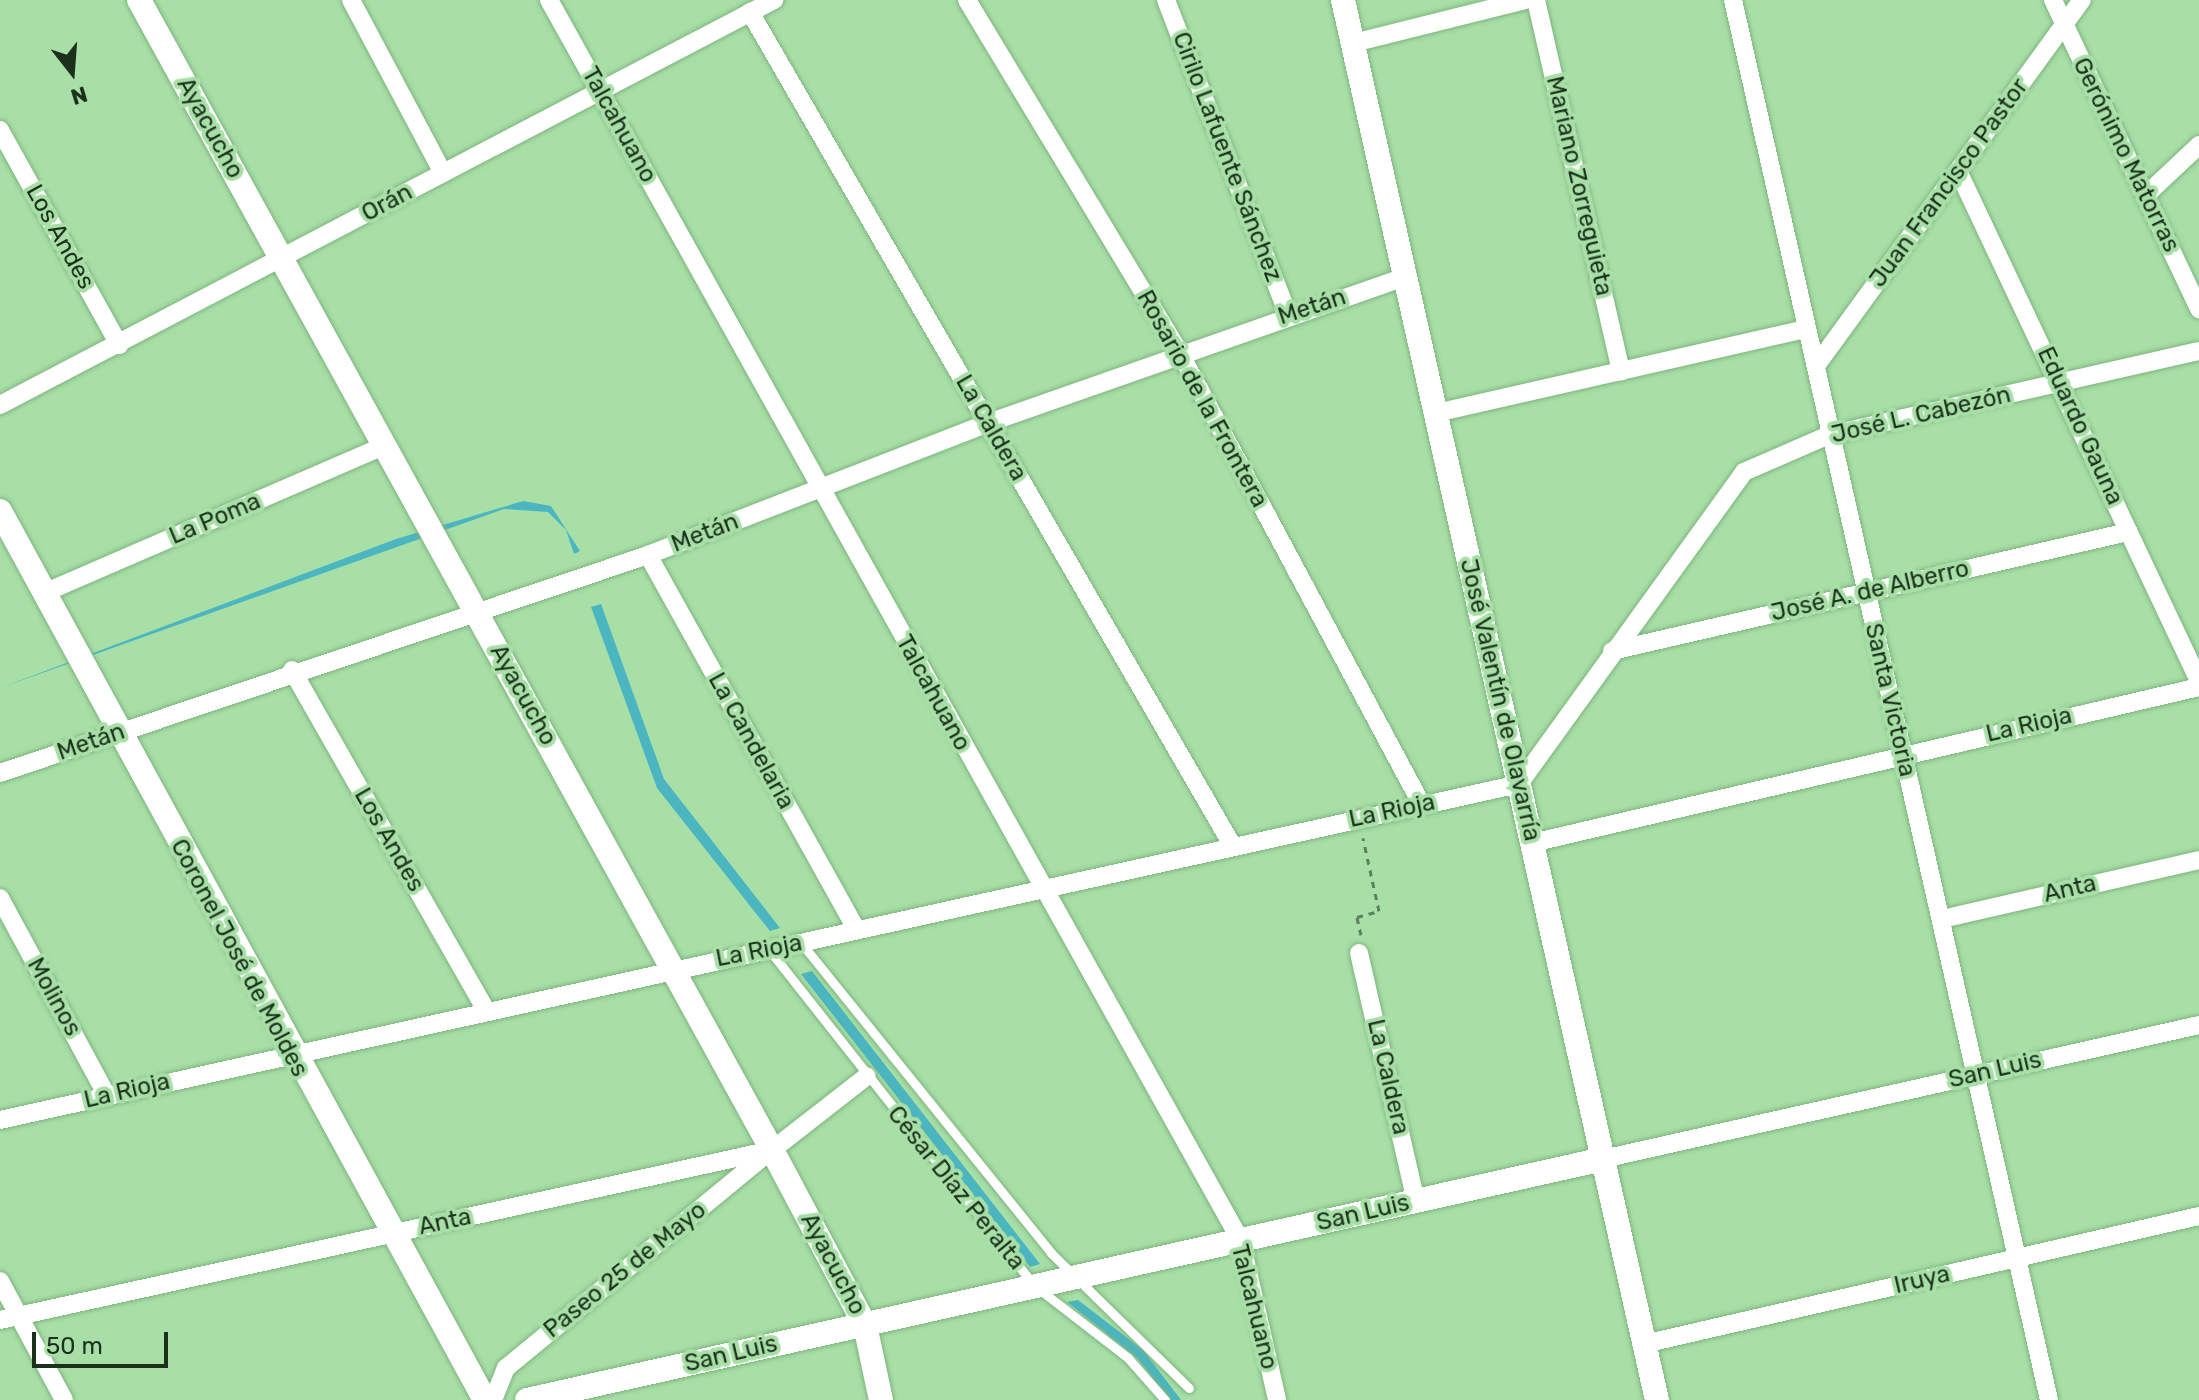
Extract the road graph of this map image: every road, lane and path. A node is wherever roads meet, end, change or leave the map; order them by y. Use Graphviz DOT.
graph roads {
  1 [pos="139,0"];
  2 [pos="351,0"];
  3 [pos="549,0"];
  4 [pos="774,0"];
  5 [pos="967,0"];
  6 [pos="1166,0"];
  7 [pos="1343,0"];
  8 [pos="1525,0"];
  9 [pos="1536,0"];
  10 [pos="1733,0"];
  11 [pos="2053,0"];
  12 [pos="2082,0"];
  13 [pos="750,12"];
  14 [pos="2064,25"];
  15 [pos="1353,43"];
  16 [pos="602,93"];
  17 [pos="0,130"];
  18 [pos="2199,145"];
  19 [pos="443,173"];
  20 [pos="1959,173"];
  21 [pos="2146,195"];
  22 [pos="282,259"];
  23 [pos="1404,277"];
  24 [pos="2199,309"];
  25 [pos="1288,315"];
  26 [pos="1807,329"];
  27 [pos="119,345"];
  28 [pos="2199,351"];
  29 [pos="1180,353"];
  30 [pos="1816,366"];
  31 [pos="1621,371"];
  32 [pos="2062,383"];
  33 [pos="0,405"];
  34 [pos="1436,413"];
  35 [pos="988,423"];
  36 [pos="1829,435"];
  37 [pos="386,445"];
  38 [pos="818,489"];
  39 [pos="0,511"];
  40 [pos="2128,532"];
  41 [pos="648,555"];
  42 [pos="1865,591"];
  43 [pos="44,593"];
  44 [pos="478,614"];
  45 [pos="1612,651"];
  46 [pos="292,670"];
  47 [pos="2199,684"];
  48 [pos="117,733"];
  49 [pos="1903,753"];
  50 [pos="0,773"];
  51 [pos="1519,784"];
  52 [pos="1422,805"];
  53 [pos="1359,818"];
  54 [pos="1532,843"];
  55 [pos="1232,845"];
  56 [pos="2199,860"];
  57 [pos="1041,886"];
  58 [pos="0,898"];
  59 [pos="1942,919"];
  60 [pos="855,927"];
  61 [pos="802,944"];
  62 [pos="770,951"];
  63 [pos="1359,953"];
  64 [pos="673,967"];
  65 [pos="486,1010"];
  66 [pos="2199,1025"];
  67 [pos="290,1054"];
  68 [pos="1975,1075"];
  69 [pos="867,1076"];
  70 [pos="107,1096"];
  71 [pos="0,1120"];
  72 [pos="772,1150"];
  73 [pos="1603,1159"];
  74 [pos="1416,1201"];
  75 [pos="2199,1216"];
  76 [pos="391,1234"];
  77 [pos="1241,1241"];
  78 [pos="2017,1258"];
  79 [pos="1075,1277"];
  80 [pos="0,1281"];
  81 [pos="1035,1286"];
  82 [pos="9,1318"];
  83 [pos="865,1325"];
  84 [pos="1644,1344"];
  85 [pos="1189,1388"];
  86 [pos="64,1400"];
  87 [pos="485,1400"];
  88 [pos="493,1400"];
  89 [pos="527,1400"];
  90 [pos="881,1400"];
  91 [pos="1165,1400"];
  92 [pos="1277,1400"];
  93 [pos="1657,1400"];
  94 [pos="2049,1400"];
  1 -- 22 [label="street, Ayacucho"];
  2 -- 19 [label="street"];
  3 -- 16 [label="street, Talcahuano"];
  4 -- 13 [label="street, Orán"];
  5 -- 29 [label="street, Rosario de la Frontera"];
  6 -- 25 [label="street, Cirilo Lafuente Sánchez"];
  7 -- 15 [label="street, José Valentín de Olavarría"];
  8 -- 15 [label="street"];
  9 -- 31 [label="street, Mariano Zorreguieta"];
  10 -- 26 [label="street, Santa Victoria"];
  11 -- 14 [label="street, Gerónimo Matorras"];
  12 -- 14 [label="street, Juan Francisco Pastor"];
  13 -- 16 [label="street, Orán"];
  13 -- 35 [label="street, La Caldera"];
  14 -- 20 [label="street, Juan Francisco Pastor"];
  14 -- 21 [label="street, Gerónimo Matorras"];
  15 -- 23 [label="street, José Valentín de Olavarría"];
  16 -- 19 [label="street, Orán"];
  16 -- 38 [label="street, Talcahuano"];
  17 -- 27 [label="street, Los Andes"];
  18 -- 21 [label="street"];
  19 -- 22 [label="street, Orán"];
  20 -- 30 [label="street, Juan Francisco Pastor"];
  20 -- 32 [label="street, Eduardo Gauna"];
  21 -- 24 [label="street, Gerónimo Matorras"];
  22 -- 27 [label="street, Orán"];
  22 -- 37 [label="street, Ayacucho"];
  23 -- 25 [label="street, Metán"];
  23 -- 34 [label="street, José Valentín de Olavarría"];
  25 -- 29 [label="street, Metán"];
  26 -- 30 [label="street, Santa Victoria"];
  26 -- 31 [label="street"];
  27 -- 33 [label="street, Orán"];
  28 -- 32 [label="street, José L. Cabezón"];
  29 -- 35 [label="street, Metán"];
  29 -- 52 [label="street, Rosario de la Frontera"];
  30 -- 36 [label="street, Santa Victoria"];
  31 -- 34 [label="street"];
  32 -- 36 [label="street, José L. Cabezón"];
  32 -- 40 [label="street, Eduardo Gauna"];
  34 -- 51 [label="street, José Valentín de Olavarría"];
  35 -- 38 [label="street, Metán"];
  35 -- 55 [label="street, La Caldera"];
  36 -- 42 [label="street, Santa Victoria"];
  36 -- 45 [label="street, José L. Cabezón"];
  37 -- 43 [label="street, La Poma"];
  37 -- 44 [label="street, Ayacucho"];
  38 -- 41 [label="street, Metán"];
  38 -- 57 [label="street, Talcahuano"];
  39 -- 43 [label="street, Coronel José de Moldes"];
  40 -- 42 [label="street, José A. de Alberro"];
  40 -- 47 [label="street, Eduardo Gauna"];
  41 -- 44 [label="street, Metán"];
  41 -- 60 [label="street, La Candelaria"];
  42 -- 45 [label="street, José A. de Alberro"];
  42 -- 49 [label="street, Santa Victoria"];
  43 -- 48 [label="street, Coronel José de Moldes"];
  44 -- 46 [label="street, Metán"];
  44 -- 64 [label="street, Ayacucho"];
  45 -- 51 [label="street"];
  46 -- 48 [label="street, Metán"];
  46 -- 65 [label="street, Los Andes"];
  47 -- 49 [label="street, La Rioja"];
  48 -- 50 [label="street, Metán"];
  48 -- 67 [label="street, Coronel José de Moldes"];
  49 -- 54 [label="street, La Rioja"];
  49 -- 59 [label="street, Santa Victoria"];
  51 -- 52 [label="street, La Rioja"];
  51 -- 54 [label="street, José Valentín de Olavarría"];
  52 -- 53 [label="street, La Rioja"];
  53 -- 55 [label="street, La Rioja"];
  53 -- 63 [label="path"];
  54 -- 73 [label="street, José Valentín de Olavarría"];
  55 -- 57 [label="street, La Rioja"];
  56 -- 59 [label="street, Anta"];
  57 -- 60 [label="street, La Rioja"];
  57 -- 77 [label="street, Talcahuano"];
  58 -- 70 [label="street, Molinos"];
  59 -- 68 [label="street, Santa Victoria"];
  60 -- 61 [label="street, La Rioja"];
  61 -- 62 [label="street, La Rioja"];
  61 -- 79 [label="lane"];
  62 -- 64 [label="street, La Rioja"];
  62 -- 69 [label="lane, César Díaz Peralta"];
  63 -- 74 [label="street, La Caldera"];
  64 -- 65 [label="street, La Rioja"];
  64 -- 72 [label="street, Ayacucho"];
  65 -- 67 [label="street, La Rioja"];
  66 -- 68 [label="street, San Luis"];
  67 -- 70 [label="street, La Rioja"];
  67 -- 76 [label="street, Coronel José de Moldes"];
  68 -- 73 [label="street, San Luis"];
  68 -- 78 [label="street, Santa Victoria"];
  69 -- 72 [label="street, Anta"];
  69 -- 81 [label="lane, César Díaz Peralta"];
  70 -- 71 [label="street, La Rioja"];
  72 -- 76 [label="street, Anta"];
  72 -- 83 [label="street, Ayacucho"];
  72 -- 88 [label="street, Paseo 25 de Mayo"];
  73 -- 74 [label="street, San Luis"];
  73 -- 84 [label="street, José Valentín de Olavarría"];
  74 -- 77 [label="street, San Luis"];
  75 -- 78 [label="street, Iruya"];
  76 -- 82 [label="street, Anta"];
  76 -- 87 [label="street, Coronel José de Moldes"];
  77 -- 79 [label="street, San Luis"];
  77 -- 92 [label="street, Talcahuano"];
  78 -- 84 [label="street, Iruya"];
  78 -- 94 [label="street, Santa Victoria"];
  79 -- 81 [label="street, San Luis"];
  79 -- 85 [label="lane"];
  80 -- 82 [label="street"];
  81 -- 83 [label="street, San Luis"];
  81 -- 91 [label="lane, César Díaz Peralta"];
  82 -- 86 [label="street"];
  83 -- 89 [label="street, San Luis"];
  83 -- 90 [label="street, Ayacucho"];
  84 -- 93 [label="street, José Valentín de Olavarría"];
}
